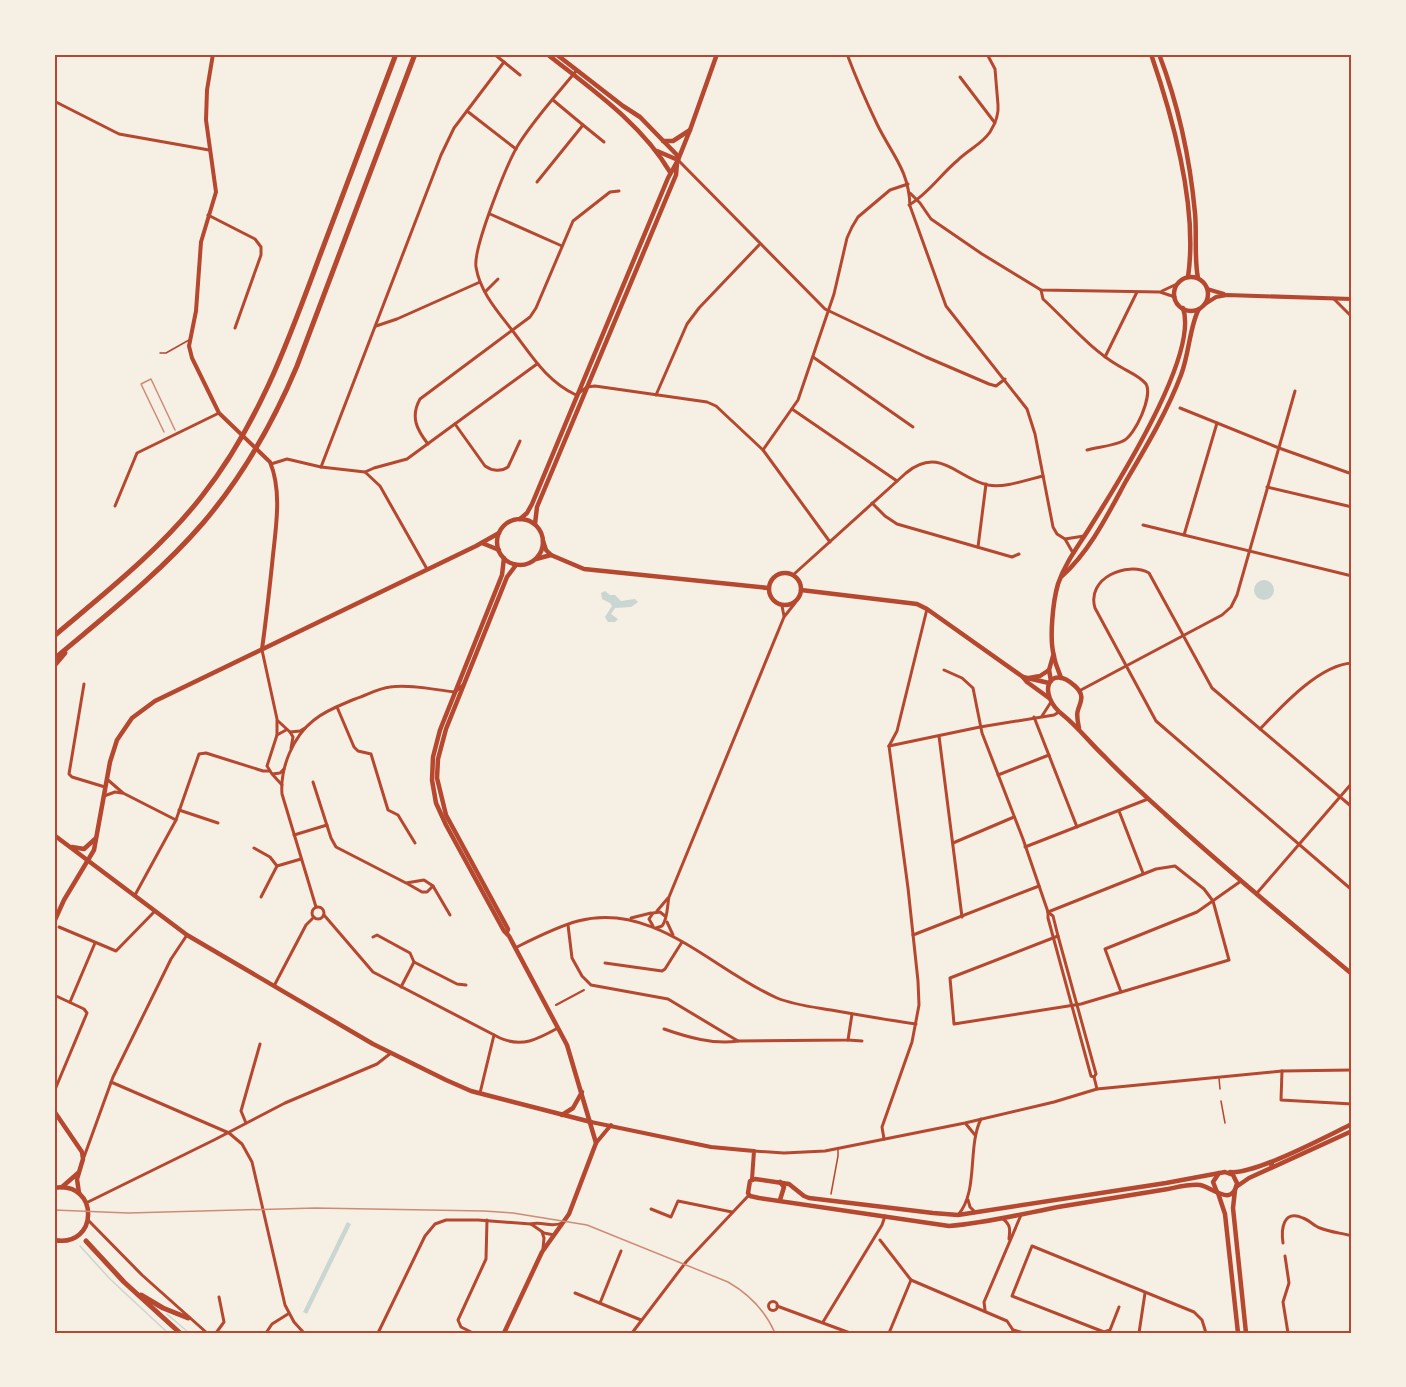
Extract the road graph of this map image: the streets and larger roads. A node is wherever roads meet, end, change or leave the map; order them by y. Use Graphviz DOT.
graph roads {
  1 [pos="213,54"];
  2 [pos="396,54"];
  3 [pos="415,54"];
  4 [pos="494,54"];
  5 [pos="547,54"];
  6 [pos="556,54"];
  7 [pos="717,54"];
  8 [pos="847,54"];
  9 [pos="987,54"];
  10 [pos="1151,54"];
  11 [pos="1159,54"];
  12 [pos="504,62"];
  13 [pos="575,72"];
  14 [pos="520,75"];
  15 [pos="960,76"];
  16 [pos="553,100"];
  17 [pos="54,101"];
  18 [pos="466,111"];
  19 [pos="995,123"];
  20 [pos="583,125"];
  21 [pos="690,130"];
  22 [pos="660,139"];
  23 [pos="604,142"];
  24 [pos="516,149"];
  25 [pos="209,150"];
  26 [pos="655,150"];
  27 [pos="678,160"];
  28 [pos="670,172"];
  29 [pos="537,182"];
  30 [pos="908,184"];
  31 [pos="619,191"];
  32 [pos="910,193"];
  33 [pos="918,200"];
  34 [pos="909,205"];
  35 [pos="489,214"];
  36 [pos="208,215"];
  37 [pos="759,244"];
  38 [pos="562,246"];
  39 [pos="1188,278"];
  40 [pos="1198,278"];
  41 [pos="498,279"];
  42 [pos="480,282"];
  43 [pos="1179,283"];
  44 [pos="1207,289"];
  45 [pos="1041,290"];
  46 [pos="1137,291"];
  47 [pos="485,292"];
  48 [pos="1160,292"];
  49 [pos="1227,295"];
  50 [pos="1175,297"];
  51 [pos="1333,298"];
  52 [pos="1352,299"];
  53 [pos="1205,304"];
  54 [pos="1183,308"];
  55 [pos="1199,309"];
  56 [pos="829,311"];
  57 [pos="1352,317"];
  58 [pos="376,326"];
  59 [pos="235,328"];
  60 [pos="512,330"];
  61 [pos="813,357"];
  62 [pos="1104,357"];
  63 [pos="537,364"];
  64 [pos="1005,379"];
  65 [pos="587,387"];
  66 [pos="1295,391"];
  67 [pos="576,395"];
  68 [pos="656,395"];
  69 [pos="1180,408"];
  70 [pos="792,410"];
  71 [pos="219,412"];
  72 [pos="1217,423"];
  73 [pos="455,424"];
  74 [pos="913,427"];
  75 [pos="520,441"];
  76 [pos="428,444"];
  77 [pos="1279,448"];
  78 [pos="763,450"];
  79 [pos="1087,450"];
  80 [pos="270,462"];
  81 [pos="321,467"];
  82 [pos="365,472"];
  83 [pos="1351,472"];
  84 [pos="1043,476"];
  85 [pos="897,481"];
  86 [pos="986,484"];
  87 [pos="1267,487"];
  88 [pos="872,503"];
  89 [pos="115,506"];
  90 [pos="1352,507"];
  91 [pos="520,519"];
  92 [pos="535,524"];
  93 [pos="1143,525"];
  94 [pos="499,533"];
  95 [pos="1184,535"];
  96 [pos="1085,536"];
  97 [pos="1065,539"];
  98 [pos="543,542"];
  99 [pos="830,542"];
  100 [pos="482,543"];
  101 [pos="978,547"];
  102 [pos="499,550"];
  103 [pos="1249,550"];
  104 [pos="1073,553"];
  105 [pos="1019,554"];
  106 [pos="551,555"];
  107 [pos="504,558"];
  108 [pos="536,559"];
  109 [pos="516,564"];
  110 [pos="427,569"];
  111 [pos="793,575"];
  112 [pos="1352,576"];
  113 [pos="1060,578"];
  114 [pos="768,588"];
  115 [pos="801,590"];
  116 [pos="795,603"];
  117 [pos="782,606"];
  118 [pos="927,609"];
  119 [pos="784,616"];
  120 [pos="1184,635"];
  121 [pos="54,636"];
  122 [pos="74,642"];
  123 [pos="262,650"];
  124 [pos="1053,656"];
  125 [pos="54,659"];
  126 [pos="1352,663"];
  127 [pos="54,666"];
  128 [pos="1126,666"];
  129 [pos="944,670"];
  130 [pos="1049,670"];
  131 [pos="1026,678"];
  132 [pos="1061,678"];
  133 [pos="1050,682"];
  134 [pos="464,683"];
  135 [pos="84,684"];
  136 [pos="1079,691"];
  137 [pos="456,692"];
  138 [pos="1050,700"];
  139 [pos="338,707"];
  140 [pos="1078,710"];
  141 [pos="1059,712"];
  142 [pos="1042,716"];
  143 [pos="1034,717"];
  144 [pos="277,719"];
  145 [pos="980,727"];
  146 [pos="305,728"];
  147 [pos="1079,728"];
  148 [pos="1260,729"];
  149 [pos="288,731"];
  150 [pos="277,735"];
  151 [pos="939,736"];
  152 [pos="889,746"];
  153 [pos="291,750"];
  154 [pos="1049,755"];
  155 [pos="285,767"];
  156 [pos="271,772"];
  157 [pos="998,775"];
  158 [pos="107,780"];
  159 [pos="313,782"];
  160 [pos="1352,783"];
  161 [pos="282,785"];
  162 [pos="106,788"];
  163 [pos="123,793"];
  164 [pos="104,796"];
  165 [pos="1340,796"];
  166 [pos="1148,799"];
  167 [pos="1352,807"];
  168 [pos="179,810"];
  169 [pos="1119,811"];
  170 [pos="1014,817"];
  171 [pos="176,820"];
  172 [pos="218,823"];
  173 [pos="327,825"];
  174 [pos="1077,827"];
  175 [pos="54,835"];
  176 [pos="294,835"];
  177 [pos="97,837"];
  178 [pos="414,843"];
  179 [pos="952,843"];
  180 [pos="1299,844"];
  181 [pos="67,845"];
  182 [pos="1025,847"];
  183 [pos="254,848"];
  184 [pos="301,859"];
  185 [pos="88,861"];
  186 [pos="277,866"];
  187 [pos="1143,873"];
  188 [pos="1242,881"];
  189 [pos="406,883"];
  190 [pos="433,886"];
  191 [pos="1039,886"];
  192 [pos="1352,890"];
  193 [pos="1257,893"];
  194 [pos="134,896"];
  195 [pos="261,897"];
  196 [pos="669,897"];
  197 [pos="1213,901"];
  198 [pos="316,907"];
  199 [pos="154,912"];
  200 [pos="655,912"];
  201 [pos="1048,912"];
  202 [pos="324,915"];
  203 [pos="450,915"];
  204 [pos="314,917"];
  205 [pos="962,917"];
  206 [pos="626,919"];
  207 [pos="666,919"];
  208 [pos="54,922"];
  209 [pos="568,924"];
  210 [pos="59,927"];
  211 [pos="654,927"];
  212 [pos="507,932"];
  213 [pos="187,935"];
  214 [pos="913,935"];
  215 [pos="1059,936"];
  216 [pos="373,937"];
  217 [pos="674,938"];
  218 [pos="1054,938"];
  219 [pos="682,942"];
  220 [pos="94,943"];
  221 [pos="515,948"];
  222 [pos="414,962"];
  223 [pos="605,963"];
  224 [pos="1352,974"];
  225 [pos="466,985"];
  226 [pos="274,986"];
  227 [pos="401,987"];
  228 [pos="584,990"];
  229 [pos="1121,992"];
  230 [pos="54,995"];
  231 [pos="70,1002"];
  232 [pos="1077,1004"];
  233 [pos="556,1005"];
  234 [pos="1072,1005"];
  235 [pos="852,1014"];
  236 [pos="916,1024"];
  237 [pos="558,1028"];
  238 [pos="664,1029"];
  239 [pos="1082,1034"];
  240 [pos="494,1035"];
  241 [pos="848,1040"];
  242 [pos="738,1041"];
  243 [pos="862,1041"];
  244 [pos="260,1044"];
  245 [pos="391,1053"];
  246 [pos="1352,1070"];
  247 [pos="1282,1071"];
  248 [pos="111,1082"];
  249 [pos="1097,1089"];
  250 [pos="54,1092"];
  251 [pos="582,1092"];
  252 [pos="480,1093"];
  253 [pos="1352,1104"];
  254 [pos="54,1111"];
  255 [pos="562,1115"];
  256 [pos="981,1119"];
  257 [pos="591,1122"];
  258 [pos="246,1123"];
  259 [pos="965,1123"];
  260 [pos="1352,1124"];
  261 [pos="611,1125"];
  262 [pos="1352,1131"];
  263 [pos="229,1132"];
  264 [pos="975,1135"];
  265 [pos="884,1139"];
  266 [pos="596,1143"];
  267 [pos="754,1151"];
  268 [pos="83,1158"];
  269 [pos="1227,1172"];
  270 [pos="78,1173"];
  271 [pos="1220,1173"];
  272 [pos="752,1179"];
  273 [pos="779,1182"];
  274 [pos="62,1187"];
  275 [pos="54,1188"];
  276 [pos="1235,1189"];
  277 [pos="1217,1192"];
  278 [pos="79,1193"];
  279 [pos="749,1194"];
  280 [pos="968,1198"];
  281 [pos="780,1200"];
  282 [pos="86,1203"];
  283 [pos="1017,1206"];
  284 [pos="885,1208"];
  285 [pos="651,1209"];
  286 [pos="998,1210"];
  287 [pos="732,1212"];
  288 [pos="977,1212"];
  289 [pos="958,1215"];
  290 [pos="1021,1215"];
  291 [pos="885,1216"];
  292 [pos="1002,1218"];
  293 [pos="88,1220"];
  294 [pos="487,1220"];
  295 [pos="563,1222"];
  296 [pos="531,1224"];
  297 [pos="548,1226"];
  298 [pos="540,1231"];
  299 [pos="554,1235"];
  300 [pos="1352,1236"];
  301 [pos="54,1240"];
  302 [pos="880,1240"];
  303 [pos="1009,1241"];
  304 [pos="1283,1243"];
  305 [pos="621,1251"];
  306 [pos="542,1252"];
  307 [pos="1286,1256"];
  308 [pos="911,1280"];
  309 [pos="128,1286"];
  310 [pos="575,1293"];
  311 [pos="1145,1293"];
  312 [pos="219,1298"];
  313 [pos="600,1303"];
  314 [pos="777,1306"];
  315 [pos="1119,1307"];
  316 [pos="986,1312"];
  317 [pos="288,1314"];
  318 [pos="188,1318"];
  319 [pos="641,1320"];
  320 [pos="823,1322"];
  321 [pos="1012,1332"];
  322 [pos="175,1333"];
  323 [pos="180,1333"];
  324 [pos="207,1333"];
  325 [pos="216,1333"];
  326 [pos="266,1333"];
  327 [pos="304,1333"];
  328 [pos="378,1333"];
  329 [pos="473,1333"];
  330 [pos="505,1333"];
  331 [pos="632,1333"];
  332 [pos="850,1333"];
  333 [pos="889,1333"];
  334 [pos="1024,1333"];
  335 [pos="1139,1333"];
  336 [pos="1206,1333"];
  337 [pos="1238,1333"];
  338 [pos="1246,1333"];
  339 [pos="1288,1333"];
  1 -- 25 [label="street"];
  2 -- 121 [label="highway"];
  3 -- 122 [label="highway"];
  4 -- 12 [label="street"];
  5 -- 13 [label="main road"];
  6 -- 13 [label="main road"];
  7 -- 21 [label="main road"];
  8 -- 30 [label="street"];
  9 -- 19 [label="street"];
  10 -- 39 [label="main road"];
  11 -- 40 [label="main road"];
  12 -- 14 [label="street"];
  12 -- 18 [label="street"];
  13 -- 16 [label="street"];
  13 -- 22 [label="main road"];
  13 -- 26 [label="main road"];
  15 -- 19 [label="street"];
  16 -- 20 [label="street"];
  16 -- 24 [label="street"];
  17 -- 25 [label="street"];
  18 -- 24 [label="street"];
  18 -- 58 [label="street"];
  19 -- 33 [label="street"];
  20 -- 23 [label="street"];
  20 -- 29 [label="street"];
  21 -- 22 [label="main road"];
  21 -- 27 [label="main road"];
  22 -- 27 [label="main road"];
  24 -- 35 [label="street"];
  25 -- 36 [label="street"];
  26 -- 27 [label="main road"];
  26 -- 28 [label="main road"];
  27 -- 28 [label="main road"];
  27 -- 37 [label="street"];
  27 -- 65 [label="main road"];
  28 -- 67 [label="main road"];
  30 -- 32 [label="street"];
  30 -- 56 [label="street"];
  31 -- 38 [label="street"];
  32 -- 33 [label="street"];
  32 -- 34 [label="street"];
  33 -- 34 [label="street"];
  33 -- 45 [label="street"];
  34 -- 64 [label="street"];
  35 -- 38 [label="street"];
  35 -- 42 [label="street"];
  36 -- 59 [label="street"];
  36 -- 71 [label="street"];
  37 -- 56 [label="street"];
  37 -- 68 [label="street"];
  38 -- 60 [label="street"];
  39 -- 40 [label="main road"];
  39 -- 43 [label="main road"];
  40 -- 44 [label="main road"];
  41 -- 47 [label="street"];
  42 -- 47 [label="street"];
  42 -- 58 [label="street"];
  43 -- 48 [label="street"];
  43 -- 50 [label="main road"];
  44 -- 49 [label="street"];
  44 -- 53 [label="main road"];
  45 -- 46 [label="street"];
  45 -- 62 [label="street"];
  46 -- 48 [label="street"];
  46 -- 62 [label="street"];
  47 -- 60 [label="street"];
  48 -- 50 [label="street"];
  49 -- 51 [label="street"];
  49 -- 53 [label="street"];
  50 -- 54 [label="main road"];
  51 -- 52 [label="street"];
  51 -- 57 [label="street"];
  53 -- 55 [label="main road"];
  54 -- 55 [label="main road"];
  54 -- 96 [label="main road"];
  55 -- 113 [label="main road"];
  56 -- 61 [label="street"];
  56 -- 64 [label="street"];
  58 -- 81 [label="street"];
  60 -- 63 [label="street"];
  60 -- 76 [label="street"];
  61 -- 70 [label="street"];
  61 -- 74 [label="street"];
  62 -- 79 [label="street"];
  63 -- 67 [label="street"];
  63 -- 73 [label="street"];
  64 -- 84 [label="street"];
  65 -- 67 [label="street"];
  65 -- 68 [label="street"];
  65 -- 92 [label="main road"];
  66 -- 77 [label="street"];
  67 -- 91 [label="main road"];
  68 -- 78 [label="street"];
  69 -- 72 [label="street"];
  70 -- 78 [label="street"];
  70 -- 85 [label="street"];
  71 -- 80 [label="street"];
  71 -- 89 [label="street"];
  72 -- 77 [label="street"];
  72 -- 95 [label="street"];
  73 -- 75 [label="street"];
  73 -- 76 [label="street"];
  76 -- 82 [label="street"];
  77 -- 83 [label="street"];
  77 -- 87 [label="street"];
  78 -- 99 [label="street"];
  80 -- 81 [label="street"];
  80 -- 123 [label="street"];
  81 -- 82 [label="street"];
  82 -- 110 [label="street"];
  84 -- 86 [label="street"];
  84 -- 97 [label="street"];
  85 -- 86 [label="street"];
  85 -- 88 [label="street"];
  86 -- 101 [label="street"];
  87 -- 90 [label="street"];
  87 -- 103 [label="street"];
  88 -- 99 [label="street"];
  88 -- 101 [label="street"];
  91 -- 92 [label="main road"];
  91 -- 94 [label="main road"];
  92 -- 98 [label="main road"];
  93 -- 95 [label="street"];
  94 -- 100 [label="main road"];
  94 -- 102 [label="main road"];
  95 -- 103 [label="street"];
  96 -- 97 [label="street"];
  96 -- 104 [label="main road"];
  97 -- 104 [label="street"];
  98 -- 106 [label="main road"];
  98 -- 108 [label="main road"];
  99 -- 111 [label="street"];
  100 -- 102 [label="main road"];
  100 -- 110 [label="main road"];
  101 -- 105 [label="street"];
  102 -- 107 [label="main road"];
  103 -- 112 [label="street"];
  103 -- 120 [label="street"];
  104 -- 113 [label="main road"];
  106 -- 108 [label="main road"];
  106 -- 114 [label="main road"];
  107 -- 109 [label="main road"];
  107 -- 137 [label="main road"];
  108 -- 109 [label="main road"];
  109 -- 134 [label="main road"];
  110 -- 123 [label="main road"];
  111 -- 114 [label="main road"];
  111 -- 115 [label="main road"];
  113 -- 124 [label="main road"];
  114 -- 117 [label="main road"];
  115 -- 116 [label="main road"];
  115 -- 118 [label="main road"];
  116 -- 117 [label="main road"];
  116 -- 119 [label="street"];
  117 -- 119 [label="street"];
  118 -- 131 [label="main road"];
  118 -- 152 [label="street"];
  119 -- 196 [label="street"];
  120 -- 128 [label="street"];
  120 -- 128 [label="street"];
  120 -- 148 [label="street"];
  122 -- 125 [label="highway"];
  122 -- 127 [label="highway"];
  123 -- 144 [label="street"];
  123 -- 158 [label="main road"];
  124 -- 130 [label="main road"];
  124 -- 132 [label="main road"];
  126 -- 148 [label="street"];
  128 -- 136 [label="street"];
  128 -- 180 [label="street"];
  129 -- 145 [label="street"];
  130 -- 131 [label="main road"];
  130 -- 133 [label="main road"];
  131 -- 133 [label="main road"];
  131 -- 138 [label="main road"];
  132 -- 133 [label="main road"];
  132 -- 136 [label="main road"];
  133 -- 138 [label="main road"];
  134 -- 137 [label="street"];
  134 -- 212 [label="main road"];
  135 -- 162 [label="street"];
  136 -- 140 [label="main road"];
  137 -- 139 [label="street"];
  137 -- 212 [label="main road"];
  138 -- 141 [label="main road"];
  138 -- 142 [label="street"];
  139 -- 146 [label="street"];
  139 -- 178 [label="street"];
  140 -- 141 [label="main road"];
  140 -- 147 [label="main road"];
  141 -- 142 [label="street"];
  141 -- 147 [label="main road"];
  142 -- 143 [label="street"];
  143 -- 145 [label="street"];
  143 -- 154 [label="street"];
  144 -- 149 [label="street"];
  144 -- 150 [label="street"];
  145 -- 151 [label="street"];
  145 -- 157 [label="street"];
  146 -- 149 [label="street"];
  146 -- 153 [label="street"];
  147 -- 166 [label="main road"];
  148 -- 165 [label="street"];
  149 -- 150 [label="street"];
  149 -- 153 [label="street"];
  150 -- 156 [label="street"];
  151 -- 152 [label="street"];
  151 -- 179 [label="street"];
  152 -- 214 [label="street"];
  153 -- 155 [label="street"];
  154 -- 157 [label="street"];
  154 -- 174 [label="street"];
  155 -- 156 [label="street"];
  155 -- 161 [label="street"];
  156 -- 161 [label="street"];
  156 -- 168 [label="street"];
  157 -- 170 [label="street"];
  158 -- 162 [label="main road"];
  158 -- 163 [label="street"];
  159 -- 173 [label="street"];
  160 -- 165 [label="street"];
  161 -- 176 [label="street"];
  162 -- 164 [label="main road"];
  163 -- 164 [label="street"];
  163 -- 171 [label="street"];
  164 -- 177 [label="main road"];
  165 -- 167 [label="street"];
  165 -- 180 [label="street"];
  166 -- 169 [label="street"];
  166 -- 188 [label="main road"];
  168 -- 171 [label="street"];
  168 -- 172 [label="street"];
  169 -- 174 [label="street"];
  169 -- 187 [label="street"];
  170 -- 179 [label="street"];
  170 -- 182 [label="street"];
  171 -- 194 [label="street"];
  173 -- 176 [label="street"];
  173 -- 189 [label="street"];
  174 -- 182 [label="street"];
  175 -- 181 [label="main road"];
  176 -- 184 [label="street"];
  177 -- 181 [label="main road"];
  177 -- 185 [label="main road"];
  179 -- 205 [label="street"];
  180 -- 192 [label="street"];
  180 -- 193 [label="street"];
  181 -- 185 [label="main road"];
  182 -- 191 [label="street"];
  183 -- 186 [label="street"];
  184 -- 186 [label="street"];
  184 -- 198 [label="street"];
  185 -- 194 [label="main road"];
  185 -- 208 [label="main road"];
  186 -- 195 [label="street"];
  187 -- 197 [label="street"];
  187 -- 201 [label="street"];
  188 -- 193 [label="main road"];
  188 -- 197 [label="street"];
  189 -- 190 [label="street"];
  189 -- 190 [label="street"];
  190 -- 203 [label="street"];
  191 -- 201 [label="street"];
  191 -- 205 [label="street"];
  193 -- 224 [label="main road"];
  194 -- 199 [label="main road"];
  196 -- 200 [label="street"];
  196 -- 207 [label="street"];
  197 -- 229 [label="street"];
  197 -- 229 [label="street"];
  198 -- 202 [label="street"];
  198 -- 204 [label="street"];
  199 -- 213 [label="main road"];
  199 -- 220 [label="street"];
  200 -- 206 [label="street"];
  200 -- 207 [label="street"];
  200 -- 211 [label="street"];
  201 -- 215 [label="street"];
  201 -- 218 [label="street"];
  202 -- 204 [label="street"];
  202 -- 227 [label="street"];
  204 -- 226 [label="street"];
  205 -- 214 [label="street"];
  206 -- 209 [label="street"];
  206 -- 211 [label="street"];
  207 -- 211 [label="street"];
  207 -- 217 [label="street"];
  209 -- 221 [label="street"];
  209 -- 242 [label="street"];
  210 -- 220 [label="street"];
  211 -- 217 [label="street"];
  212 -- 221 [label="main road"];
  213 -- 226 [label="main road"];
  213 -- 248 [label="street"];
  214 -- 236 [label="street"];
  215 -- 218 [label="street"];
  215 -- 232 [label="street"];
  216 -- 222 [label="street"];
  217 -- 219 [label="street"];
  218 -- 234 [label="street"];
  218 -- 234 [label="street"];
  219 -- 223 [label="street"];
  219 -- 235 [label="street"];
  220 -- 231 [label="street"];
  221 -- 237 [label="main road"];
  222 -- 225 [label="street"];
  222 -- 227 [label="street"];
  226 -- 245 [label="main road"];
  227 -- 240 [label="street"];
  228 -- 233 [label="street"];
  229 -- 232 [label="street"];
  230 -- 231 [label="street"];
  231 -- 250 [label="street"];
  232 -- 234 [label="street"];
  232 -- 239 [label="street"];
  234 -- 239 [label="street"];
  235 -- 236 [label="street"];
  235 -- 241 [label="street"];
  236 -- 265 [label="street"];
  237 -- 240 [label="street"];
  237 -- 251 [label="main road"];
  238 -- 242 [label="street"];
  239 -- 249 [label="street"];
  240 -- 252 [label="street"];
  241 -- 242 [label="street"];
  241 -- 243 [label="street"];
  244 -- 258 [label="street"];
  245 -- 252 [label="main road"];
  245 -- 258 [label="street"];
  246 -- 247 [label="street"];
  247 -- 249 [label="street"];
  247 -- 253 [label="street"];
  248 -- 263 [label="street"];
  248 -- 268 [label="street"];
  249 -- 256 [label="street"];
  251 -- 255 [label="main road"];
  251 -- 257 [label="main road"];
  252 -- 255 [label="main road"];
  254 -- 268 [label="main road"];
  255 -- 257 [label="main road"];
  256 -- 259 [label="street"];
  256 -- 264 [label="street"];
  257 -- 261 [label="street"];
  257 -- 266 [label="main road"];
  258 -- 263 [label="street"];
  259 -- 264 [label="street"];
  259 -- 265 [label="street"];
  260 -- 269 [label="main road"];
  261 -- 266 [label="street"];
  261 -- 267 [label="street"];
  262 -- 276 [label="main road"];
  263 -- 282 [label="street"];
  263 -- 317 [label="street"];
  264 -- 280 [label="street"];
  265 -- 267 [label="street"];
  266 -- 295 [label="main road"];
  267 -- 272 [label="street"];
  268 -- 270 [label="main road"];
  269 -- 271 [label="main road"];
  269 -- 276 [label="main road"];
  270 -- 274 [label="main road"];
  270 -- 278 [label="main road"];
  271 -- 277 [label="main road"];
  271 -- 283 [label="main road"];
  272 -- 273 [label="main road"];
  272 -- 279 [label="main road"];
  273 -- 281 [label="main road"];
  273 -- 284 [label="main road"];
  274 -- 275 [label="main road"];
  274 -- 278 [label="main road"];
  276 -- 277 [label="main road"];
  276 -- 338 [label="main road"];
  277 -- 290 [label="main road"];
  277 -- 337 [label="main road"];
  278 -- 282 [label="main road"];
  279 -- 281 [label="main road"];
  279 -- 287 [label="street"];
  280 -- 288 [label="street"];
  280 -- 289 [label="street"];
  281 -- 291 [label="main road"];
  282 -- 293 [label="main road"];
  283 -- 286 [label="main road"];
  283 -- 290 [label="main road"];
  284 -- 289 [label="main road"];
  284 -- 291 [label="main road"];
  285 -- 287 [label="street"];
  286 -- 288 [label="main road"];
  286 -- 292 [label="main road"];
  287 -- 319 [label="street"];
  288 -- 289 [label="main road"];
  290 -- 292 [label="main road"];
  290 -- 303 [label="street"];
  291 -- 292 [label="main road"];
  291 -- 320 [label="street"];
  292 -- 303 [label="street"];
  293 -- 301 [label="main road"];
  293 -- 318 [label="street"];
  294 -- 296 [label="street"];
  294 -- 328 [label="street"];
  294 -- 329 [label="street"];
  295 -- 297 [label="street"];
  295 -- 299 [label="main road"];
  296 -- 297 [label="street"];
  296 -- 298 [label="street"];
  297 -- 299 [label="street"];
  298 -- 299 [label="street"];
  298 -- 306 [label="street"];
  299 -- 306 [label="main road"];
  300 -- 304 [label="street"];
  302 -- 308 [label="street"];
  303 -- 316 [label="street"];
  305 -- 313 [label="street"];
  306 -- 330 [label="main road"];
  307 -- 339 [label="street"];
  308 -- 316 [label="street"];
  308 -- 333 [label="street"];
  309 -- 318 [label="highway"];
  309 -- 322 [label="highway"];
  309 -- 323 [label="highway"];
  310 -- 313 [label="street"];
  311 -- 315 [label="street"];
  311 -- 335 [label="street"];
  311 -- 336 [label="street"];
  312 -- 325 [label="street"];
  313 -- 319 [label="street"];
  314 -- 320 [label="street"];
  316 -- 321 [label="street"];
  317 -- 326 [label="street"];
  317 -- 327 [label="street"];
  318 -- 324 [label="street"];
  319 -- 331 [label="street"];
  320 -- 332 [label="street"];
  321 -- 334 [label="street"];
}
